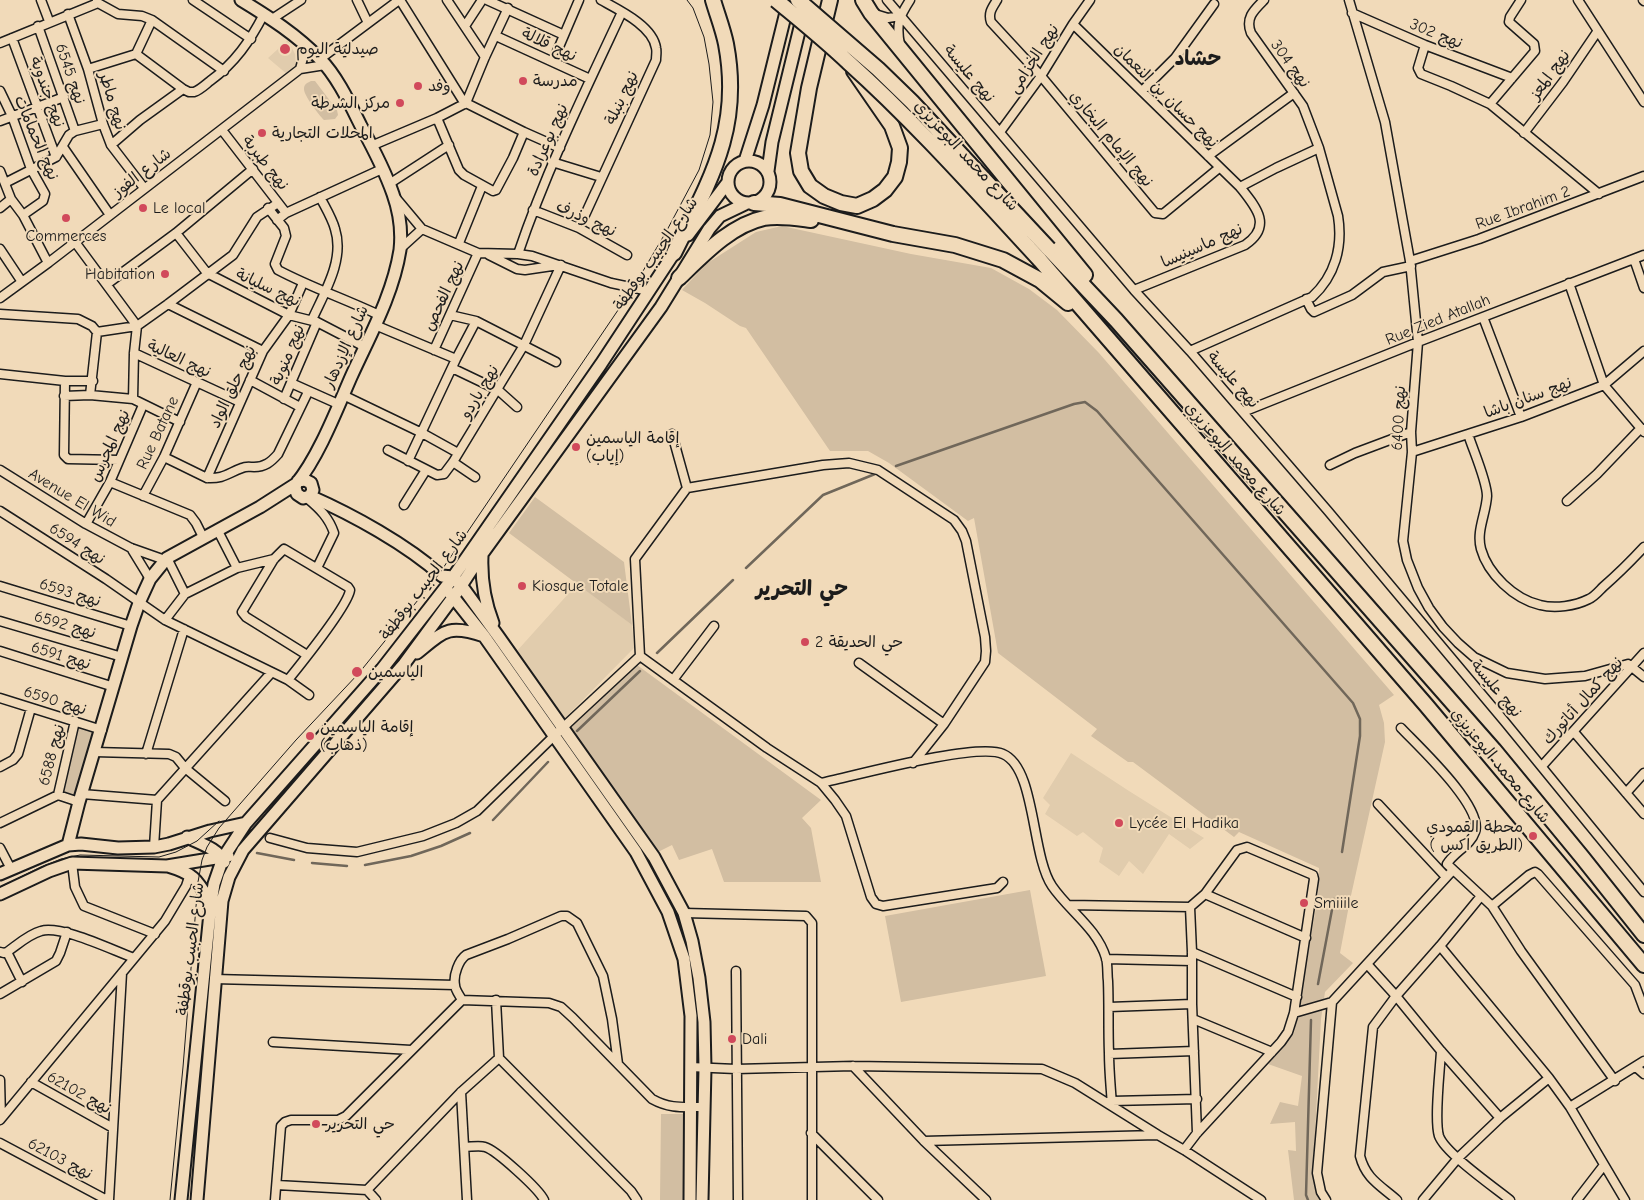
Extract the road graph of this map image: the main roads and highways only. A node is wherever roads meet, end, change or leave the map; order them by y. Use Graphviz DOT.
graph roads {
  1 [pos="241,0"];
  2 [pos="713,0"];
  3 [pos="776,0"];
  4 [pos="789,0"];
  5 [pos="798,0"];
  6 [pos="807,0"];
  7 [pos="830,0"];
  8 [pos="863,0"];
  9 [pos="849,62"];
  10 [pos="745,161"];
  11 [pos="768,171"];
  12 [pos="728,182"];
  13 [pos="749,204"];
  14 [pos="857,225"];
  15 [pos="674,253"];
  16 [pos="679,278"];
  17 [pos="1116,320"];
  18 [pos="1100,331"];
  19 [pos="314,455"];
  20 [pos="297,483"];
  21 [pos="308,492"];
  22 [pos="260,507"];
  23 [pos="482,554"];
  24 [pos="452,579"];
  25 [pos="445,588"];
  26 [pos="454,597"];
  27 [pos="484,636"];
  28 [pos="498,636"];
  29 [pos="404,664"];
  30 [pos="559,731"];
  31 [pos="246,822"];
  32 [pos="187,837"];
  33 [pos="68,845"];
  34 [pos="243,850"];
  35 [pos="223,858"];
  36 [pos="167,866"];
  37 [pos="5,872"];
  38 [pos="230,877"];
  39 [pos="0,894"];
  40 [pos="211,903"];
  41 [pos="1644,935"];
  42 [pos="1644,966"];
  43 [pos="180,1200"];
  44 [pos="197,1200"];
  45 [pos="690,1200"];
  46 [pos="702,1200"];
  1 -- 19 [label="main road, شارع الإزدهار"];
  2 -- 15 [label="highway"];
  3 -- 9 [label="highway, شارع محمد البوعزيزي, bridge"];
  4 -- 10 [label="main road"];
  5 -- 17 [label="highway, شارع محمد البوعزيزي, bridge"];
  6 -- 11 [label="main road"];
  7 -- 9 [label="highway"];
  8 -- 17 [label="highway"];
  9 -- 18 [label="highway, شارع محمد البوعزيزي, bridge"];
  10 -- 11 [label="main road"];
  10 -- 12 [label="main road"];
  11 -- 13 [label="main road"];
  12 -- 13 [label="main road"];
  12 -- 15 [label="main road, شارع الحبيب بوقطفة"];
  13 -- 14 [label="highway"];
  13 -- 16 [label="main road, شارع الحبيب بوقطفة"];
  14 -- 16 [label="highway"];
  14 -- 18 [label="highway"];
  15 -- 24 [label="main road, شارع الحبيب بوقطفة"];
  16 -- 23 [label="main road, شارع الحبيب بوقطفة"];
  17 -- 41 [label="highway, شارع محمد البوعزيزي"];
  18 -- 42 [label="highway, شارع محمد البوعزيزي"];
  19 -- 20 [label="main road"];
  19 -- 21 [label="main road"];
  20 -- 21 [label="main road"];
  20 -- 22 [label="main road"];
  21 -- 22 [label="main road"];
  21 -- 24 [label="main road"];
  22 -- 33 [label="main road"];
  23 -- 24 [label="main road, شارع الحبيب بوقطفة"];
  23 -- 28 [label="main road"];
  24 -- 25 [label="main road"];
  24 -- 26 [label="main road, شارع الحبيب بوقطفة"];
  24 -- 28 [label="main road"];
  25 -- 26 [label="main road"];
  25 -- 31 [label="main road, شارع الحبيب بوقطفة"];
  26 -- 27 [label="main road"];
  26 -- 29 [label="main road, شارع الحبيب بوقطفة"];
  27 -- 29 [label="main road"];
  27 -- 30 [label="main road"];
  28 -- 30 [label="main road"];
  29 -- 34 [label="main road, شارع الحبيب بوقطفة"];
  30 -- 45 [label="main road"];
  30 -- 46 [label="main road"];
  31 -- 32 [label="main road"];
  31 -- 35 [label="main road, شارع الحبيب بوقطفة"];
  32 -- 33 [label="main road"];
  32 -- 35 [label="main road"];
  33 -- 37 [label="main road"];
  34 -- 35 [label="main road"];
  34 -- 38 [label="main road, شارع الحبيب بوقطفة"];
  35 -- 36 [label="main road"];
  35 -- 38 [label="main road"];
  35 -- 40 [label="main road, شارع الحبيب بوقطفة"];
  36 -- 39 [label="main road"];
  36 -- 40 [label="main road"];
  38 -- 44 [label="main road, شارع الحبيب بوقطفة"];
  40 -- 43 [label="main road, شارع الحبيب بوقطفة"];
}
